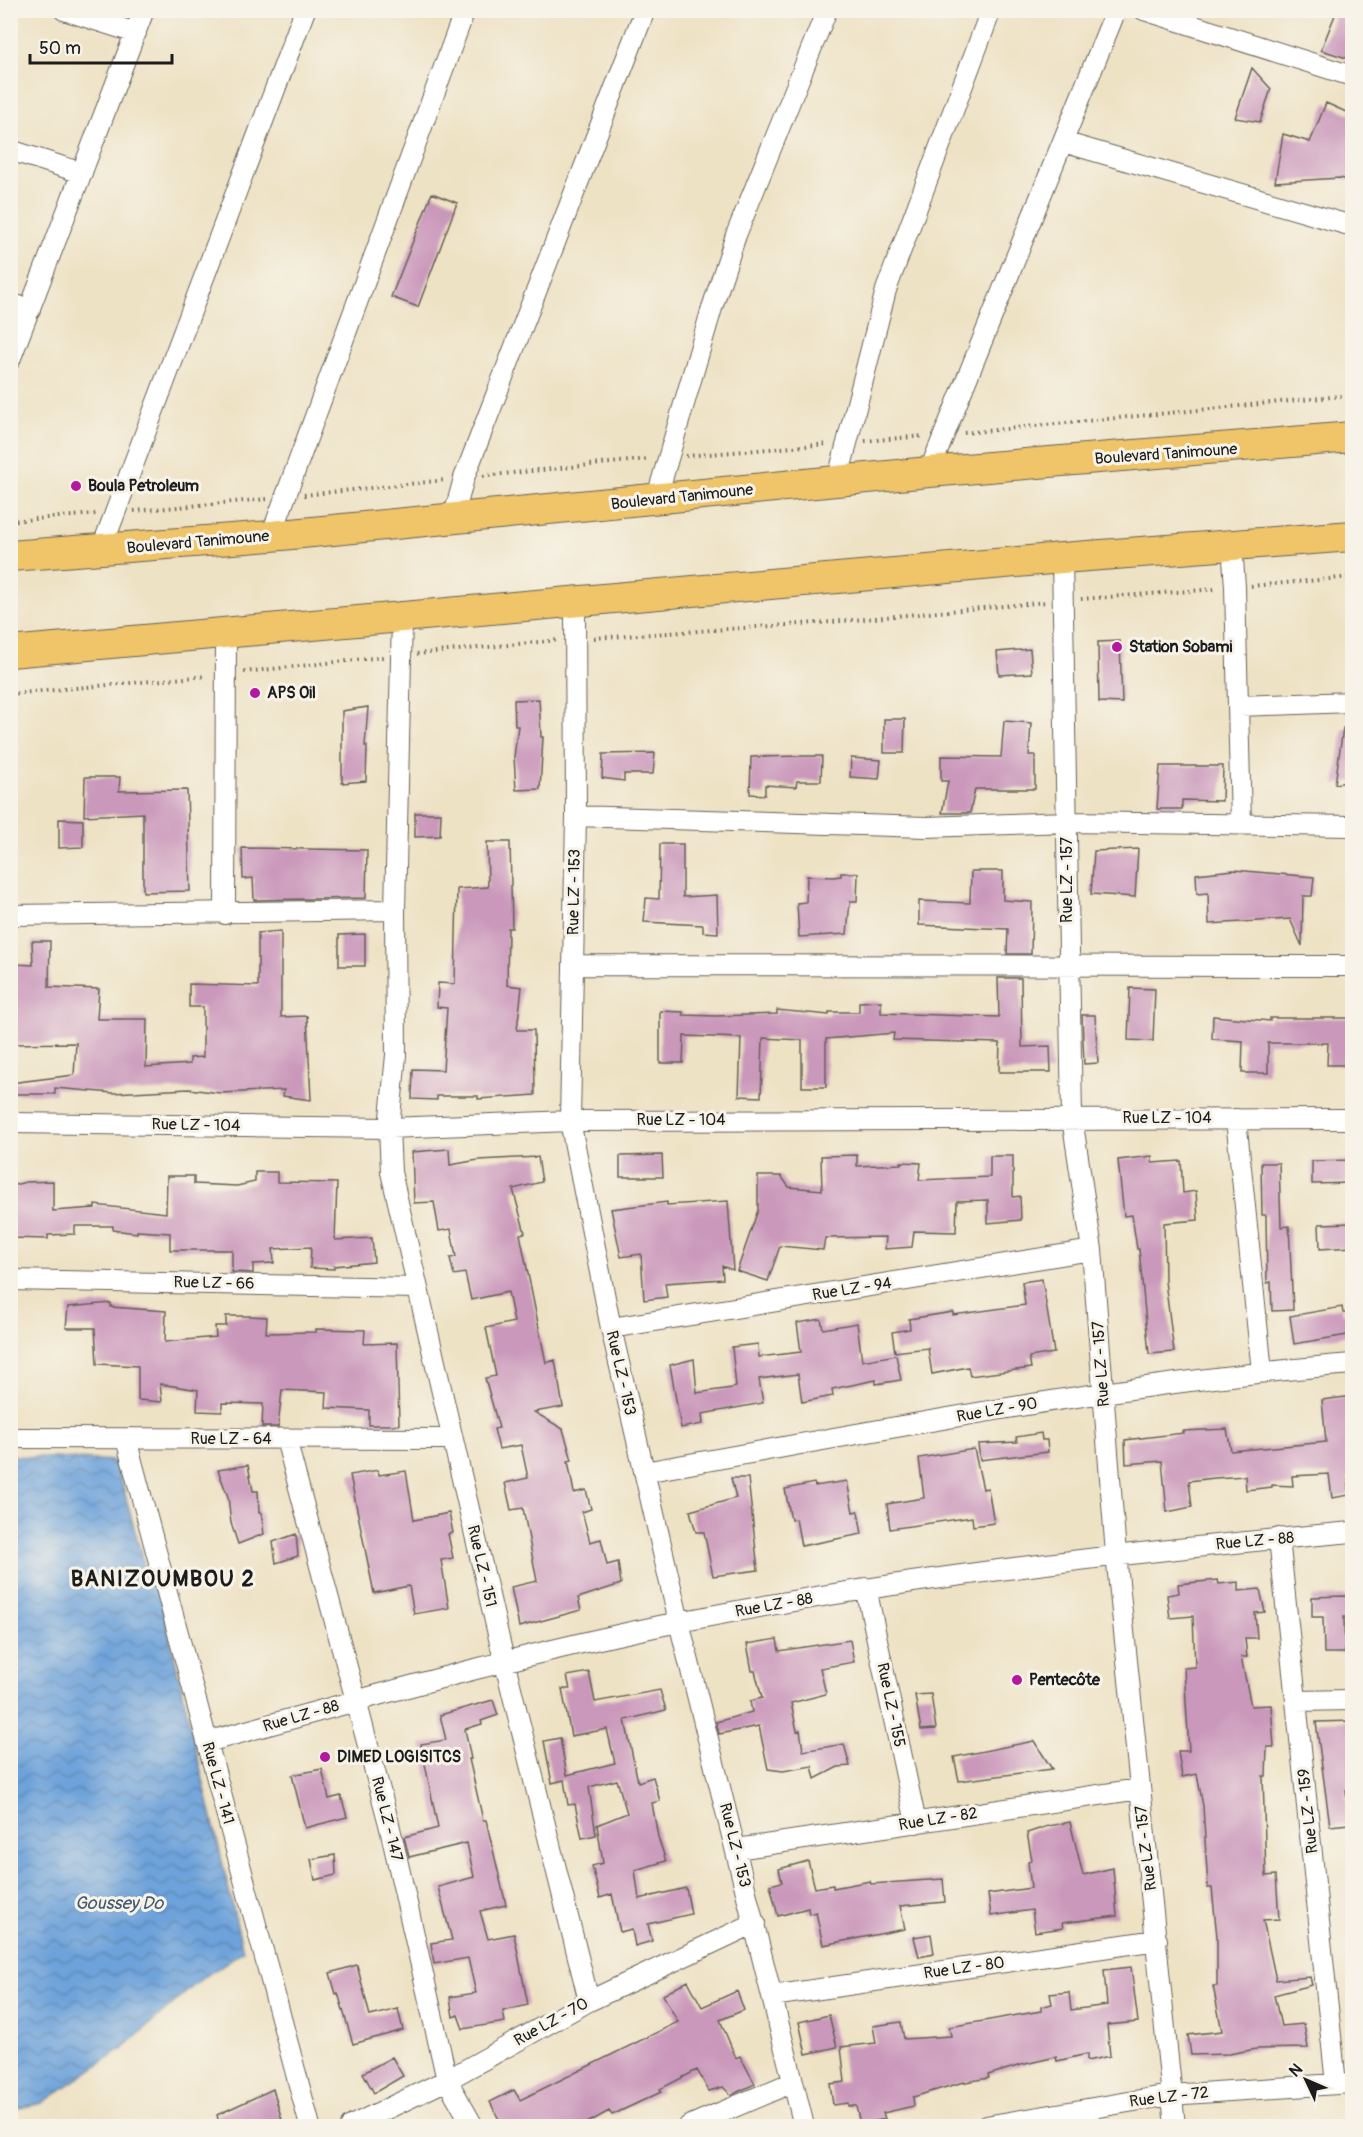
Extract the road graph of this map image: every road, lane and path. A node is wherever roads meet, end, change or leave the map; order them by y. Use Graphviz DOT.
graph roads {
  1 [pos="64,10"];
  2 [pos="144,10"];
  3 [pos="305,10"];
  4 [pos="465,10"];
  5 [pos="645,10"];
  6 [pos="827,10"];
  7 [pos="991,10"];
  8 [pos="1116,10"];
  9 [pos="1144,10"];
  10 [pos="136,33"];
  11 [pos="1353,76"];
  12 [pos="1063,142"];
  13 [pos="10,150"];
  14 [pos="82,173"];
  15 [pos="1353,226"];
  16 [pos="10,303"];
  17 [pos="30,310"];
  18 [pos="10,360"];
  19 [pos="1353,437"];
  20 [pos="929,472"];
  21 [pos="837,482"];
  22 [pos="656,500"];
  23 [pos="453,519"];
  24 [pos="272,536"];
  25 [pos="1353,536"];
  26 [pos="1232,545"];
  27 [pos="100,550"];
  28 [pos="10,556"];
  29 [pos="1062,558"];
  30 [pos="1353,577"];
  31 [pos="1235,587"];
  32 [pos="1064,600"];
  33 [pos="575,602"];
  34 [pos="402,617"];
  35 [pos="226,633"];
  36 [pos="577,639"];
  37 [pos="10,652"];
  38 [pos="404,655"];
  39 [pos="227,674"];
  40 [pos="10,694"];
  41 [pos="1353,702"];
  42 [pos="1239,706"];
  43 [pos="576,816"];
  44 [pos="1067,822"];
  45 [pos="1242,823"];
  46 [pos="1353,826"];
  47 [pos="395,910"];
  48 [pos="225,914"];
  49 [pos="10,915"];
  50 [pos="573,965"];
  51 [pos="1353,966"];
  52 [pos="1068,967"];
  53 [pos="1072,1118"];
  54 [pos="1236,1119"];
  55 [pos="1353,1119"];
  56 [pos="570,1121"];
  57 [pos="10,1123"];
  58 [pos="389,1128"];
  59 [pos="1092,1250"];
  60 [pos="10,1280"];
  61 [pos="417,1288"];
  62 [pos="611,1328"];
  63 [pos="1353,1364"];
  64 [pos="1262,1372"];
  65 [pos="1103,1392"];
  66 [pos="10,1438"];
  67 [pos="126,1438"];
  68 [pos="286,1439"];
  69 [pos="452,1439"];
  70 [pos="644,1472"];
  71 [pos="1353,1532"];
  72 [pos="1279,1538"];
  73 [pos="1116,1554"];
  74 [pos="866,1588"];
  75 [pos="679,1622"];
  76 [pos="504,1660"];
  77 [pos="1353,1700"];
  78 [pos="356,1701"];
  79 [pos="1296,1701"];
  80 [pos="207,1742"];
  81 [pos="1139,1789"];
  82 [pos="916,1822"];
  83 [pos="737,1849"];
  84 [pos="755,1923"];
  85 [pos="1156,1940"];
  86 [pos="772,1996"];
  87 [pos="589,2001"];
  88 [pos="447,2080"];
  89 [pos="793,2082"];
  90 [pos="1344,2083"];
  91 [pos="1170,2095"];
  92 [pos="310,2127"];
  93 [pos="351,2127"];
  94 [pos="473,2127"];
  95 [pos="689,2127"];
  96 [pos="804,2127"];
  97 [pos="987,2127"];
  98 [pos="1175,2127"];
  1 -- 10 [label="street"];
  2 -- 10 [label="street"];
  3 -- 27 [label="street"];
  4 -- 24 [label="street"];
  5 -- 23 [label="street"];
  6 -- 22 [label="street"];
  7 -- 21 [label="street"];
  8 -- 12 [label="street"];
  9 -- 11 [label="street"];
  10 -- 14 [label="street"];
  12 -- 15 [label="street"];
  12 -- 20 [label="street"];
  13 -- 14 [label="street"];
  14 -- 17 [label="street"];
  16 -- 17 [label="street"];
  17 -- 18 [label="street"];
  19 -- 20 [label="main road, Boulevard Tanimoune"];
  20 -- 21 [label="main road, Boulevard Tanimoune"];
  21 -- 22 [label="main road, Boulevard Tanimoune"];
  22 -- 23 [label="main road, Boulevard Tanimoune"];
  23 -- 24 [label="main road, Boulevard Tanimoune"];
  24 -- 27 [label="main road, Boulevard Tanimoune"];
  25 -- 26 [label="main road"];
  26 -- 29 [label="main road"];
  26 -- 31 [label="street"];
  27 -- 28 [label="main road, Boulevard Tanimoune"];
  29 -- 32 [label="street, Rue LZ - 157"];
  29 -- 33 [label="main road"];
  30 -- 31 [label="path"];
  31 -- 32 [label="path"];
  31 -- 42 [label="street"];
  32 -- 36 [label="path"];
  32 -- 44 [label="street, Rue LZ - 157"];
  33 -- 34 [label="main road"];
  33 -- 36 [label="street, Rue LZ - 153"];
  34 -- 35 [label="main road"];
  34 -- 38 [label="street, Rue LZ - 151"];
  35 -- 37 [label="main road"];
  35 -- 39 [label="street"];
  36 -- 38 [label="path"];
  36 -- 43 [label="street, Rue LZ - 153"];
  38 -- 39 [label="path"];
  38 -- 47 [label="street, Rue LZ - 151"];
  39 -- 40 [label="path"];
  39 -- 48 [label="street"];
  41 -- 42 [label="street"];
  42 -- 45 [label="street"];
  43 -- 44 [label="street"];
  43 -- 50 [label="street, Rue LZ - 153"];
  44 -- 45 [label="street"];
  44 -- 52 [label="street, Rue LZ - 157"];
  45 -- 46 [label="street"];
  47 -- 48 [label="street"];
  47 -- 58 [label="street, Rue LZ - 151"];
  48 -- 49 [label="street"];
  50 -- 52 [label="street"];
  50 -- 56 [label="street, Rue LZ - 153"];
  51 -- 52 [label="street"];
  52 -- 53 [label="street, Rue LZ - 157"];
  53 -- 54 [label="street, Rue LZ - 104"];
  53 -- 56 [label="street, Rue LZ - 104"];
  53 -- 59 [label="street, Rue LZ - 157"];
  54 -- 55 [label="street, Rue LZ - 104"];
  54 -- 64 [label="street"];
  56 -- 58 [label="street, Rue LZ - 104"];
  56 -- 62 [label="street, Rue LZ - 153"];
  57 -- 58 [label="street, Rue LZ - 104"];
  58 -- 61 [label="street, Rue LZ - 151"];
  59 -- 62 [label="street, Rue LZ - 94"];
  59 -- 65 [label="street, Rue LZ - 157"];
  60 -- 61 [label="street, Rue LZ - 66"];
  61 -- 69 [label="street, Rue LZ - 151"];
  62 -- 70 [label="street, Rue LZ - 153"];
  63 -- 64 [label="street, Rue LZ - 90"];
  64 -- 65 [label="street, Rue LZ - 90"];
  65 -- 70 [label="street, Rue LZ - 90"];
  65 -- 73 [label="street, Rue LZ - 157"];
  66 -- 67 [label="street, Rue LZ - 64"];
  67 -- 68 [label="street, Rue LZ - 64"];
  67 -- 80 [label="street, Rue LZ - 141"];
  68 -- 69 [label="street, Rue LZ - 64"];
  68 -- 78 [label="street, Rue LZ - 147"];
  69 -- 76 [label="street, Rue LZ - 151"];
  70 -- 75 [label="street, Rue LZ - 153"];
  71 -- 72 [label="street, Rue LZ - 88"];
  72 -- 73 [label="street, Rue LZ - 88"];
  72 -- 79 [label="street, Rue LZ - 159"];
  73 -- 74 [label="street, Rue LZ - 88"];
  73 -- 81 [label="street, Rue LZ - 157"];
  74 -- 75 [label="street, Rue LZ - 88"];
  74 -- 82 [label="street, Rue LZ - 155"];
  75 -- 76 [label="street, Rue LZ - 88"];
  75 -- 83 [label="street, Rue LZ - 153"];
  76 -- 78 [label="street, Rue LZ - 88"];
  76 -- 87 [label="street, Rue LZ - 151"];
  77 -- 79 [label="street"];
  78 -- 80 [label="street, Rue LZ - 88"];
  78 -- 88 [label="street, Rue LZ - 147"];
  79 -- 90 [label="street, Rue LZ - 159"];
  80 -- 92 [label="street, Rue LZ - 141"];
  81 -- 82 [label="street, Rue LZ - 82"];
  81 -- 85 [label="street, Rue LZ - 157"];
  82 -- 83 [label="street, Rue LZ - 82"];
  83 -- 84 [label="street, Rue LZ - 153"];
  84 -- 86 [label="street, Rue LZ - 153"];
  84 -- 87 [label="street, Rue LZ - 70"];
  85 -- 86 [label="street, Rue LZ - 80"];
  85 -- 91 [label="street, Rue LZ - 157"];
  86 -- 89 [label="street, Rue LZ - 153"];
  87 -- 88 [label="street, Rue LZ - 70"];
  88 -- 93 [label="street, Rue LZ - 70"];
  88 -- 94 [label="street, Rue LZ - 147"];
  89 -- 95 [label="street"];
  89 -- 96 [label="street, Rue LZ - 153"];
  90 -- 91 [label="street, Rue LZ - 72"];
  91 -- 97 [label="street, Rue LZ - 72"];
  91 -- 98 [label="street, Rue LZ - 157"];
}
